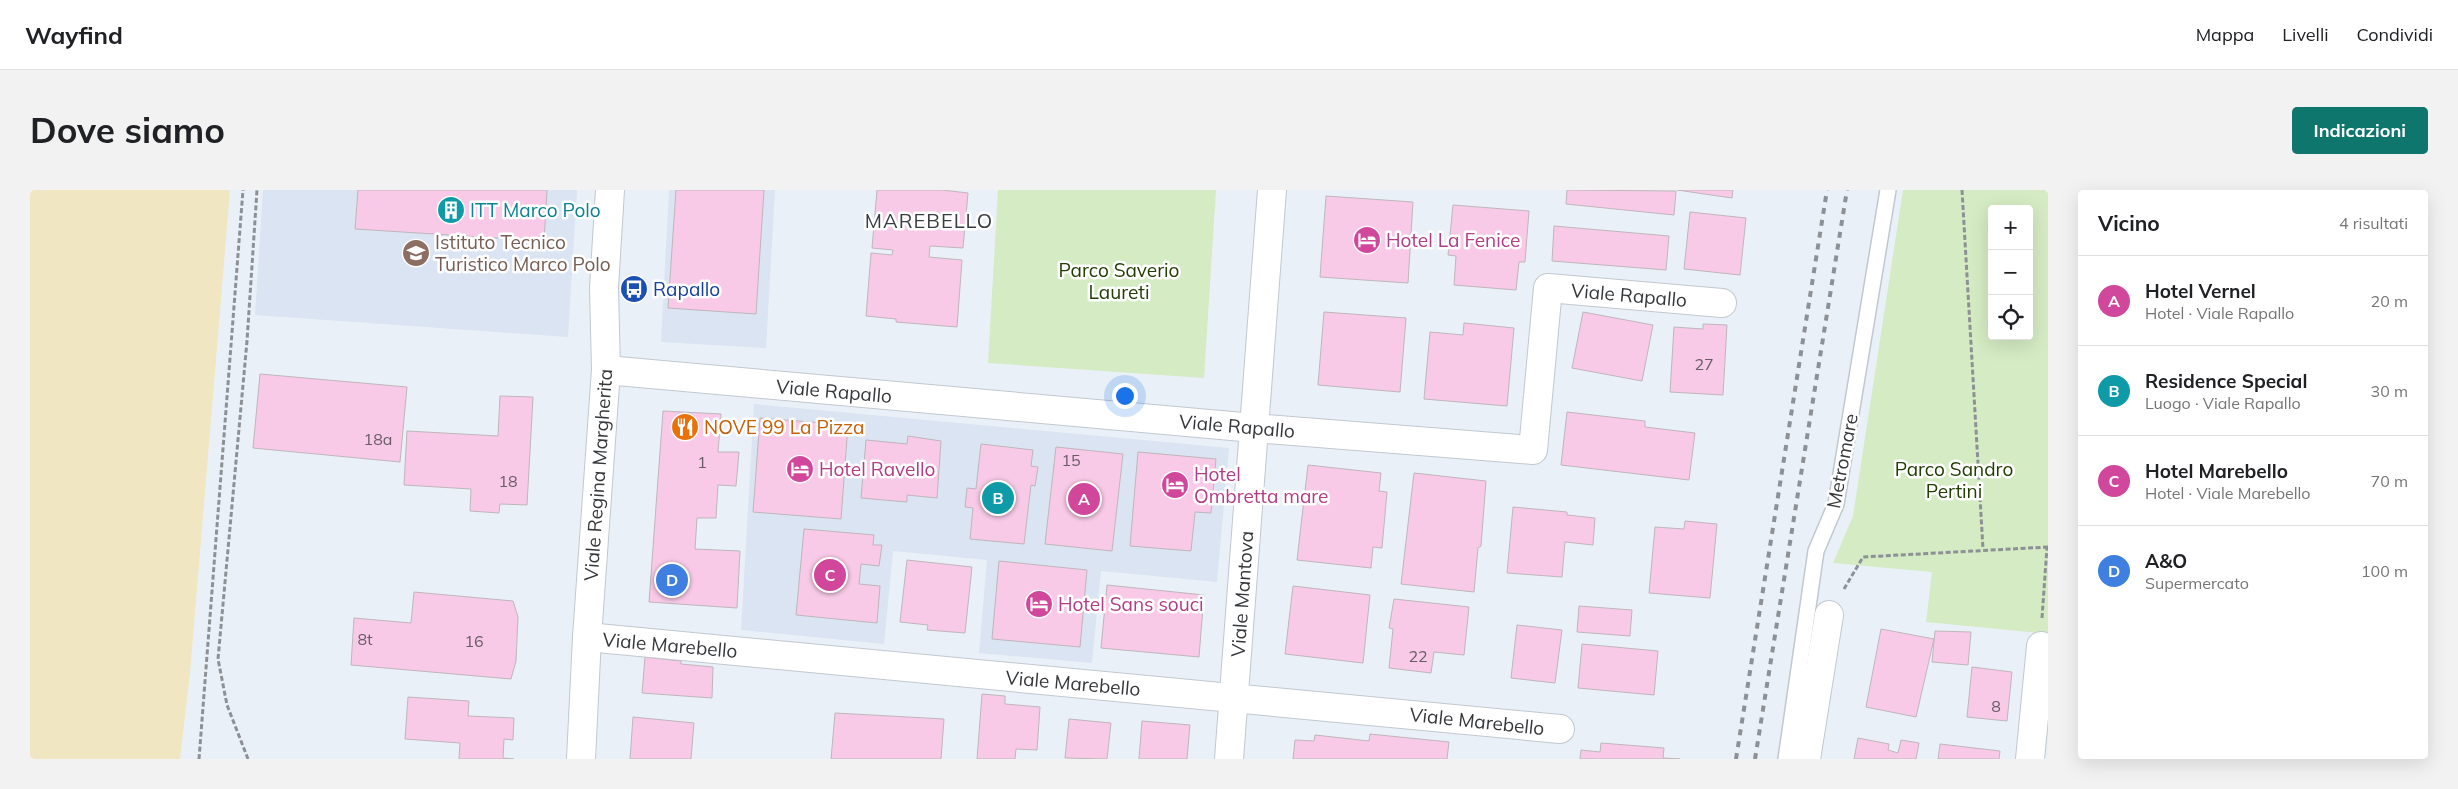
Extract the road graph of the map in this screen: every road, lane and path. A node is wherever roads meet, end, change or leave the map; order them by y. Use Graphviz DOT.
graph roads {
  1 [pos="243,190"];
  2 [pos="257,190"];
  3 [pos="610,190"];
  4 [pos="1272,190"];
  5 [pos="1888,190"];
  6 [pos="1962,190"];
  7 [pos="1722,303"];
  8 [pos="606,370"];
  9 [pos="1254,428"];
  10 [pos="2048,547"];
  11 [pos="1983,549"];
  12 [pos="1829,615"];
  13 [pos="587,637"];
  14 [pos="2041,646"];
  15 [pos="1234,699"];
  16 [pos="1560,729"];
  17 [pos="199,759"];
  18 [pos="248,759"];
  19 [pos="581,759"];
  20 [pos="1230,759"];
  21 [pos="1786,759"];
  22 [pos="1806,759"];
  23 [pos="2030,759"];
  1 -- 17 [label="path"];
  2 -- 18 [label="path"];
  3 -- 8 [label="street, Viale Regina Margherita"];
  4 -- 9 [label="street, Viale Mantova"];
  5 -- 21 [label="lane, Metromare"];
  6 -- 11 [label="path"];
  7 -- 9 [label="street, Viale Rapallo"];
  8 -- 9 [label="street, Viale Rapallo"];
  8 -- 13 [label="street, Viale Regina Margherita"];
  9 -- 15 [label="street, Viale Mantova"];
  10 -- 11 [label="path"];
  10 -- 14 [label="path"];
  11 -- 12 [label="path"];
  12 -- 22 [label="street"];
  13 -- 15 [label="street, Viale Marebello"];
  13 -- 19 [label="street, Viale Regina Margherita"];
  14 -- 23 [label="street"];
  15 -- 16 [label="street, Viale Marebello"];
  15 -- 20 [label="street, Viale Mantova"];
}
